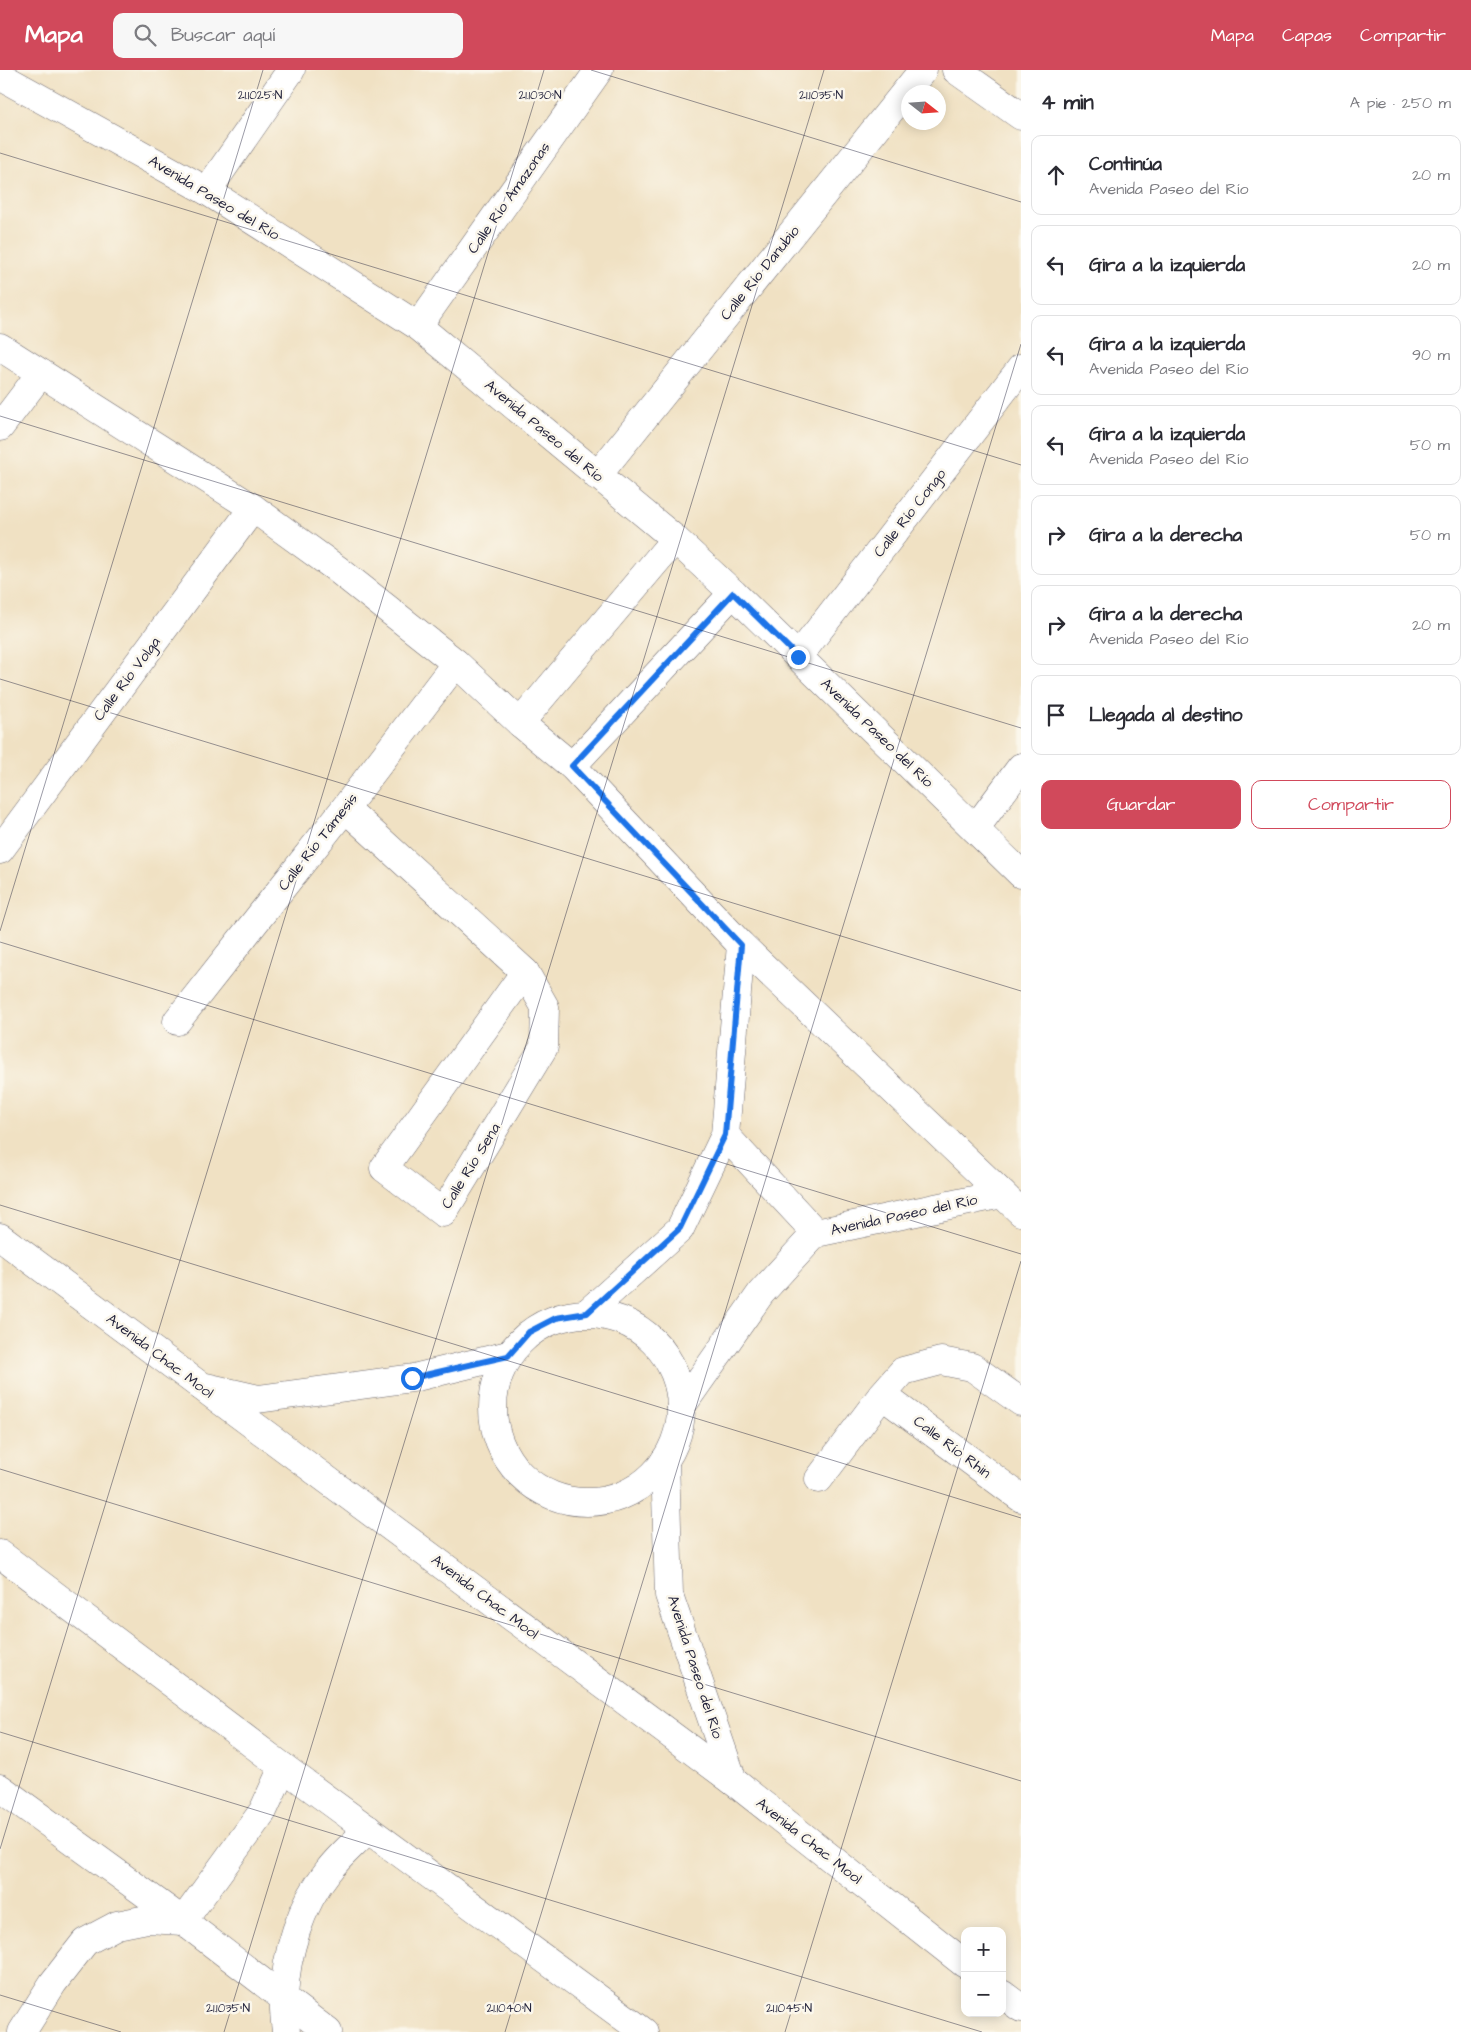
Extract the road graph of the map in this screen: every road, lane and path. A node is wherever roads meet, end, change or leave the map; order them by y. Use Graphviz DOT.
graph roads {
  1 [pos="291,70"];
  2 [pos="599,70"];
  3 [pos="923,70"];
  4 [pos="956,70"];
  5 [pos="0,76"];
  6 [pos="1021,116"];
  7 [pos="207,191"];
  8 [pos="418,326"];
  9 [pos="0,347"];
  10 [pos="1021,368"];
  11 [pos="41,373"];
  12 [pos="0,427"];
  13 [pos="597,476"];
  14 [pos="253,508"];
  15 [pos="675,539"];
  16 [pos="733,593"];
  17 [pos="798,657"];
  18 [pos="456,662"];
  19 [pos="520,723"];
  20 [pos="572,766"];
  21 [pos="1021,766"];
  22 [pos="345,808"];
  23 [pos="975,829"];
  24 [pos="0,850"];
  25 [pos="1021,874"];
  26 [pos="741,945"];
  27 [pos="525,972"];
  28 [pos="178,1021"];
  29 [pos="725,1135"];
  30 [pos="1012,1203"];
  31 [pos="816,1233"];
  32 [pos="0,1237"];
  33 [pos="587,1313"];
  34 [pos="508,1356"];
  35 [pos="201,1386"];
  36 [pos="882,1395"];
  37 [pos="1021,1402"];
  38 [pos="681,1407"];
  39 [pos="665,1460"];
  40 [pos="819,1479"];
  41 [pos="1021,1498"];
  42 [pos="0,1554"];
  43 [pos="284,1767"];
  44 [pos="733,1781"];
  45 [pos="0,1788"];
  46 [pos="368,1829"];
  47 [pos="183,1921"];
  48 [pos="961,1961"];
  49 [pos="1006,1997"];
  50 [pos="283,1999"];
  51 [pos="1021,2008"];
  52 [pos="22,2032"];
  53 [pos="286,2032"];
  54 [pos="328,2032"];
  55 [pos="644,2032"];
  1 -- 7 [label="street"];
  2 -- 8 [label="street, Calle Río Amazonas"];
  3 -- 13 [label="street, Calle Río Danubio"];
  4 -- 6 [label="street"];
  5 -- 7 [label="street, Avenida Paseo del Río"];
  7 -- 8 [label="street, Avenida Paseo del Río"];
  8 -- 13 [label="street, Avenida Paseo del Río"];
  9 -- 11 [label="street, Avenida Paseo del Río"];
  10 -- 17 [label="street, Calle Río Congo"];
  11 -- 12 [label="street"];
  11 -- 14 [label="street, Avenida Paseo del Río"];
  13 -- 15 [label="street, Avenida Paseo del Río"];
  14 -- 18 [label="street, Avenida Paseo del Río"];
  14 -- 24 [label="street, Calle Río Volga"];
  15 -- 16 [label="street, Avenida Paseo del Río"];
  15 -- 19 [label="street"];
  16 -- 17 [label="street, Avenida Paseo del Río"];
  16 -- 20 [label="street"];
  17 -- 23 [label="street, Avenida Paseo del Río"];
  18 -- 19 [label="street, Avenida Paseo del Río"];
  18 -- 22 [label="street, Calle Río Támesis"];
  19 -- 20 [label="street, Avenida Paseo del Río"];
  20 -- 26 [label="street, Avenida Paseo del Río"];
  21 -- 23 [label="street"];
  22 -- 27 [label="street, Calle Río Sena"];
  22 -- 28 [label="street, Calle Río Támesis"];
  23 -- 25 [label="street, Avenida Paseo del Río"];
  26 -- 29 [label="street"];
  26 -- 30 [label="street, Avenida Paseo del Río"];
  27 -- 27 [label="street, Calle Río Sena"];
  29 -- 31 [label="street"];
  29 -- 33 [label="street"];
  30 -- 31 [label="street, Avenida Paseo del Río"];
  31 -- 38 [label="street, Avenida Paseo del Río"];
  32 -- 35 [label="street, Avenida Chac Mool"];
  33 -- 34 [label="street"];
  33 -- 38 [label="street"];
  34 -- 35 [label="street"];
  34 -- 39 [label="street"];
  35 -- 44 [label="street, Avenida Chac Mool"];
  36 -- 37 [label="street"];
  36 -- 40 [label="street"];
  36 -- 41 [label="street, Calle Río Rhin"];
  38 -- 39 [label="street"];
  39 -- 44 [label="street, Avenida Paseo del Río"];
  42 -- 43 [label="street"];
  43 -- 46 [label="street"];
  43 -- 47 [label="street"];
  44 -- 48 [label="street, Avenida Chac Mool"];
  45 -- 47 [label="street"];
  46 -- 50 [label="street"];
  46 -- 55 [label="street"];
  47 -- 50 [label="street"];
  47 -- 52 [label="street"];
  49 -- 51 [label="street"];
  50 -- 53 [label="street"];
  50 -- 54 [label="street"];
}
